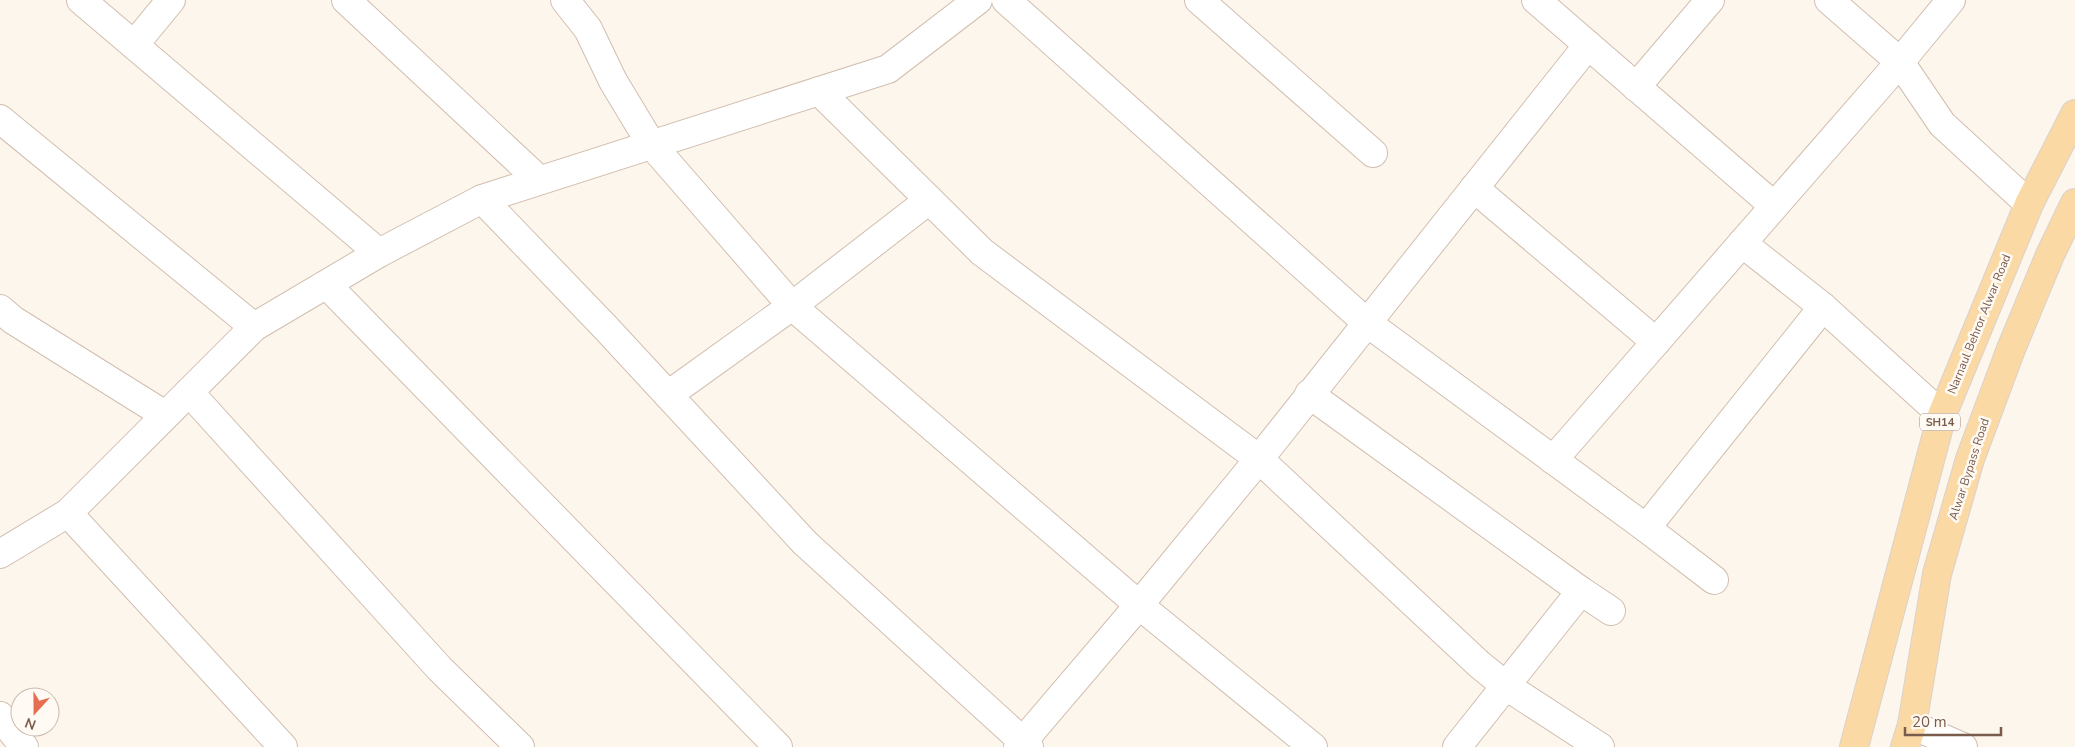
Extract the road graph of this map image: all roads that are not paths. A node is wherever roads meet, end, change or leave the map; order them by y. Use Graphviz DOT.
graph roads {
  1 [pos="81,0"];
  2 [pos="171,0"];
  3 [pos="346,0"];
  4 [pos="565,0"];
  5 [pos="978,0"];
  6 [pos="1006,0"];
  7 [pos="1199,0"];
  8 [pos="1536,0"];
  9 [pos="1710,0"];
  10 [pos="1829,0"];
  11 [pos="1951,0"];
  12 [pos="134,45"];
  13 [pos="1588,45"];
  14 [pos="1900,62"];
  15 [pos="1636,87"];
  16 [pos="818,91"];
  17 [pos="2075,114"];
  18 [pos="0,119"];
  19 [pos="651,144"];
  20 [pos="1373,153"];
  21 [pos="539,180"];
  22 [pos="1474,188"];
  23 [pos="482,199"];
  24 [pos="929,200"];
  25 [pos="2075,203"];
  26 [pos="2029,204"];
  27 [pos="1774,206"];
  28 [pos="1742,243"];
  29 [pos="379,253"];
  30 [pos="327,285"];
  31 [pos="792,306"];
  32 [pos="1823,307"];
  33 [pos="0,309"];
  34 [pos="1366,322"];
  35 [pos="254,327"];
  36 [pos="1656,342"];
  37 [pos="189,392"];
  38 [pos="1310,394"];
  39 [pos="668,395"];
  40 [pos="165,415"];
  41 [pos="1942,415"];
  42 [pos="1259,459"];
  43 [pos="1553,460"];
  44 [pos="68,513"];
  45 [pos="1646,528"];
  46 [pos="0,554"];
  47 [pos="1714,580"];
  48 [pos="1581,591"];
  49 [pos="1139,605"];
  50 [pos="1611,610"];
  51 [pos="1506,686"];
  52 [pos="0,716"];
  53 [pos="1908,736"];
  54 [pos="1023,745"];
  55 [pos="24,747"];
  56 [pos="283,747"];
  57 [pos="520,747"];
  58 [pos="778,747"];
  59 [pos="1313,747"];
  60 [pos="1457,747"];
  61 [pos="1600,747"];
  62 [pos="1854,747"];
  63 [pos="1963,747"];
  1 -- 12 [label="street"];
  2 -- 12 [label="street"];
  3 -- 21 [label="street"];
  4 -- 19 [label="street"];
  5 -- 16 [label="street"];
  6 -- 34 [label="street"];
  7 -- 20 [label="street"];
  8 -- 13 [label="street"];
  9 -- 15 [label="street"];
  10 -- 14 [label="street"];
  11 -- 14 [label="street"];
  12 -- 29 [label="street"];
  13 -- 15 [label="street"];
  13 -- 22 [label="street"];
  14 -- 26 [label="street"];
  14 -- 27 [label="street"];
  15 -- 27 [label="street"];
  16 -- 19 [label="street"];
  16 -- 24 [label="street"];
  17 -- 26 [label="main road, Narnaul Behror Alwar Road / SH14"];
  18 -- 35 [label="street"];
  19 -- 21 [label="street"];
  19 -- 31 [label="street"];
  21 -- 23 [label="street"];
  22 -- 34 [label="street"];
  22 -- 36 [label="street"];
  23 -- 29 [label="street"];
  23 -- 39 [label="street"];
  24 -- 31 [label="street"];
  24 -- 42 [label="street"];
  25 -- 53 [label="main road, Alwar Bypass Road"];
  26 -- 41 [label="main road, Narnaul Behror Alwar Road / SH14"];
  27 -- 28 [label="street"];
  28 -- 32 [label="street"];
  28 -- 36 [label="street"];
  29 -- 30 [label="street"];
  30 -- 35 [label="street"];
  30 -- 58 [label="street"];
  31 -- 39 [label="street"];
  31 -- 49 [label="street"];
  32 -- 41 [label="street"];
  32 -- 45 [label="street"];
  33 -- 40 [label="street"];
  34 -- 38 [label="street"];
  34 -- 43 [label="street"];
  35 -- 37 [label="street"];
  36 -- 43 [label="street"];
  37 -- 40 [label="street"];
  37 -- 57 [label="street"];
  38 -- 42 [label="street"];
  38 -- 48 [label="street"];
  39 -- 54 [label="street"];
  40 -- 44 [label="street"];
  41 -- 62 [label="main road, Narnaul Behror Alwar Road / SH14"];
  42 -- 49 [label="street"];
  42 -- 51 [label="street"];
  43 -- 45 [label="street"];
  44 -- 46 [label="street"];
  44 -- 56 [label="street"];
  45 -- 47 [label="street"];
  48 -- 50 [label="street"];
  48 -- 51 [label="street"];
  49 -- 54 [label="street"];
  49 -- 59 [label="street"];
  51 -- 60 [label="street"];
  51 -- 61 [label="street"];
  52 -- 55 [label="street"];
  53 -- 63 [label="street"];
}
